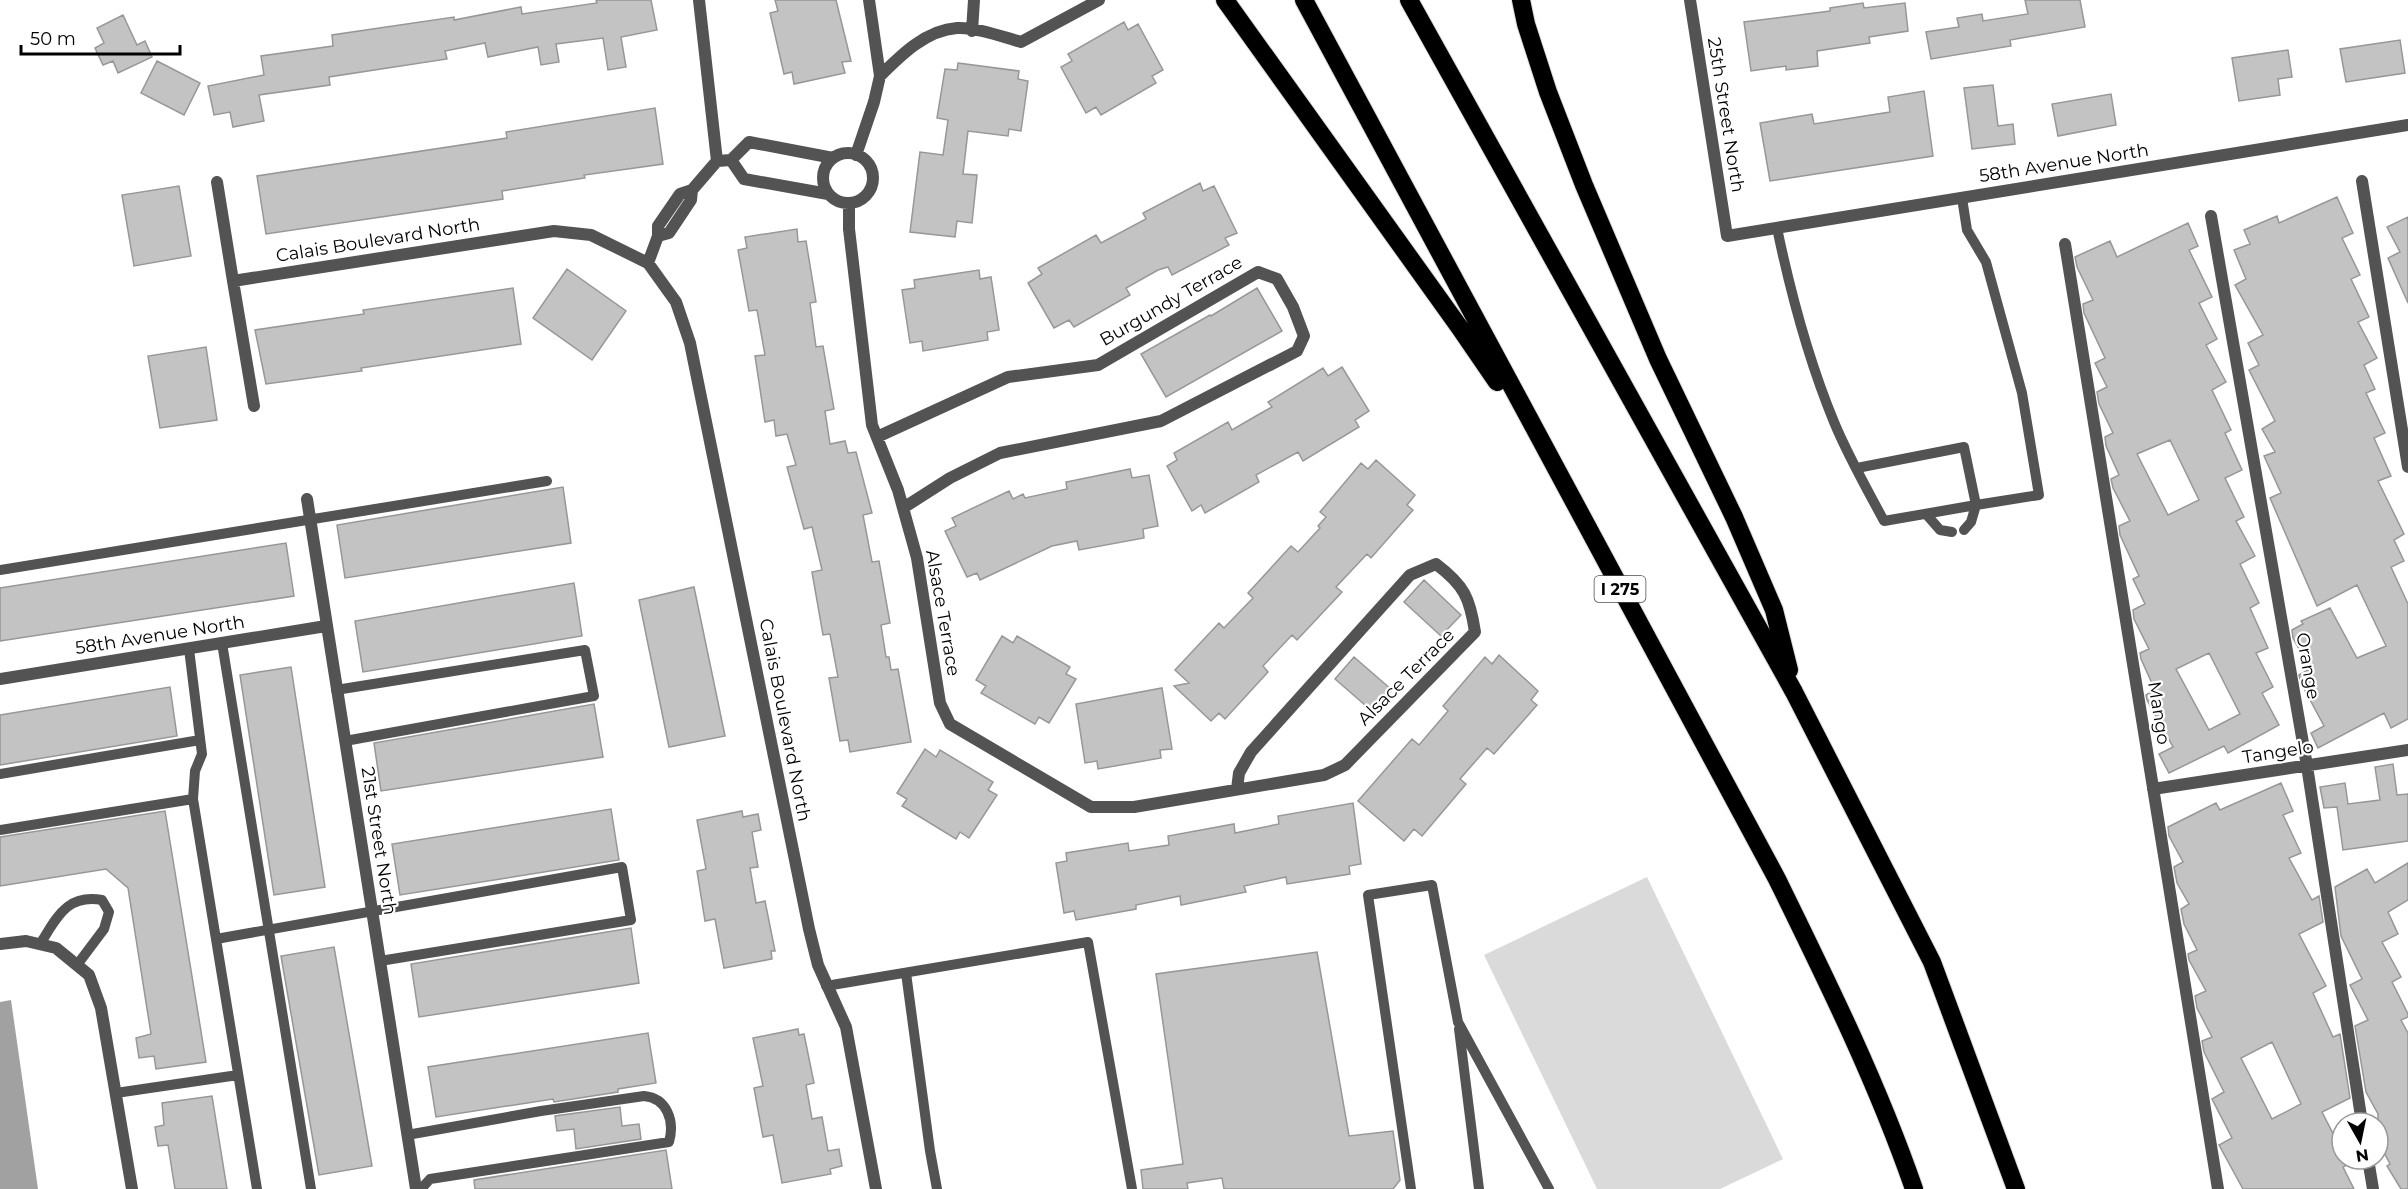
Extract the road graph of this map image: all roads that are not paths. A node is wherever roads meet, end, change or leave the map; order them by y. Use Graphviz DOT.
graph roads {
  1 [pos="699,0"];
  2 [pos="869,0"];
  3 [pos="974,0"];
  4 [pos="1099,0"];
  5 [pos="1225,0"];
  6 [pos="1304,0"];
  7 [pos="1409,0"];
  8 [pos="1521,0"];
  9 [pos="1690,0"];
  10 [pos="972,31"];
  11 [pos="880,76"];
  12 [pos="2408,125"];
  13 [pos="856,155"];
  14 [pos="833,158"];
  15 [pos="731,159"];
  16 [pos="717,161"];
  17 [pos="2362,181"];
  18 [pos="217,182"];
  19 [pos="828,194"];
  20 [pos="1962,198"];
  21 [pos="849,203"];
  22 [pos="2211,216"];
  23 [pos="1778,228"];
  24 [pos="1727,236"];
  25 [pos="2065,244"];
  26 [pos="648,263"];
  27 [pos="233,281"];
  28 [pos="254,406"];
  29 [pos="877,437"];
  30 [pos="2408,467"];
  31 [pos="1857,468"];
  32 [pos="1557,473"];
  33 [pos="547,481"];
  34 [pos="307,499"];
  35 [pos="1976,505"];
  36 [pos="903,508"];
  37 [pos="1926,514"];
  38 [pos="310,519"];
  39 [pos="1964,530"];
  40 [pos="1952,532"];
  41 [pos="0,570"];
  42 [pos="326,626"];
  43 [pos="222,643"];
  44 [pos="189,649"];
  45 [pos="0,679"];
  46 [pos="336,690"];
  47 [pos="1794,692"];
  48 [pos="200,740"];
  49 [pos="345,741"];
  50 [pos="2408,750"];
  51 [pos="2307,766"];
  52 [pos="0,774"];
  53 [pos="1236,789"];
  54 [pos="2153,789"];
  55 [pos="193,799"];
  56 [pos="0,830"];
  57 [pos="372,911"];
  58 [pos="268,930"];
  59 [pos="216,939"];
  60 [pos="0,944"];
  61 [pos="40,944"];
  62 [pos="380,961"];
  63 [pos="77,965"];
  64 [pos="906,973"];
  65 [pos="826,986"];
  66 [pos="1458,1022"];
  67 [pos="238,1074"];
  68 [pos="116,1093"];
  69 [pos="2360,1111"];
  70 [pos="407,1135"];
  71 [pos="2370,1171"];
  72 [pos="132,1189"];
  73 [pos="257,1189"];
  74 [pos="311,1189"];
  75 [pos="416,1189"];
  76 [pos="421,1189"];
  77 [pos="876,1189"];
  78 [pos="937,1189"];
  79 [pos="1132,1189"];
  80 [pos="1411,1189"];
  81 [pos="1479,1189"];
  82 [pos="1549,1189"];
  83 [pos="1914,1189"];
  84 [pos="2016,1189"];
  85 [pos="2218,1189"];
  86 [pos="2373,1189"];
  1 -- 16 [label="street"];
  2 -- 11 [label="street"];
  3 -- 10 [label="street"];
  4 -- 10 [label="street"];
  5 -- 32 [label="highway"];
  6 -- 32 [label="highway, I 275"];
  7 -- 47 [label="highway"];
  8 -- 47 [label="highway"];
  9 -- 24 [label="street, 25th Street North"];
  10 -- 11 [label="street"];
  11 -- 13 [label="street"];
  12 -- 20 [label="street, 58th Avenue North"];
  13 -- 14 [label="street"];
  13 -- 21 [label="street"];
  14 -- 15 [label="street"];
  14 -- 19 [label="street"];
  15 -- 16 [label="street"];
  15 -- 19 [label="street"];
  16 -- 26 [label="street"];
  17 -- 30 [label="street"];
  18 -- 27 [label="street"];
  19 -- 21 [label="street"];
  20 -- 23 [label="street, 58th Avenue North"];
  20 -- 35 [label="lane"];
  21 -- 29 [label="street, Alsace Terrace"];
  22 -- 51 [label="street, Orange"];
  23 -- 24 [label="street, 58th Avenue North"];
  23 -- 31 [label="lane"];
  25 -- 54 [label="street, Mango"];
  26 -- 27 [label="street, Calais Boulevard North"];
  26 -- 65 [label="street, Calais Boulevard North"];
  27 -- 28 [label="street"];
  29 -- 36 [label="street, Alsace Terrace"];
  29 -- 36 [label="street, Burgundy Terrace"];
  31 -- 35 [label="lane"];
  31 -- 37 [label="lane"];
  32 -- 83 [label="highway, I 275"];
  33 -- 38 [label="lane"];
  34 -- 38 [label="street, 21st Street North"];
  35 -- 37 [label="lane"];
  35 -- 39 [label="lane"];
  36 -- 53 [label="street, Alsace Terrace"];
  37 -- 40 [label="lane"];
  38 -- 41 [label="lane"];
  38 -- 42 [label="street, 21st Street North"];
  42 -- 43 [label="street, 58th Avenue North"];
  42 -- 46 [label="street, 21st Street North"];
  43 -- 44 [label="street, 58th Avenue North"];
  43 -- 58 [label="lane"];
  44 -- 45 [label="street, 58th Avenue North"];
  44 -- 48 [label="lane"];
  46 -- 49 [label="street, 21st Street North"];
  46 -- 49 [label="lane"];
  47 -- 84 [label="highway"];
  48 -- 52 [label="lane"];
  48 -- 55 [label="lane"];
  49 -- 57 [label="street, 21st Street North"];
  50 -- 51 [label="street, Tangelo"];
  51 -- 54 [label="street, Tangelo"];
  51 -- 69 [label="street, Orange"];
  53 -- 53 [label="street, Alsace Terrace"];
  54 -- 85 [label="street, Mango"];
  55 -- 56 [label="lane"];
  55 -- 59 [label="lane"];
  57 -- 58 [label="lane"];
  57 -- 62 [label="street, 21st Street North"];
  57 -- 62 [label="lane"];
  58 -- 59 [label="lane"];
  58 -- 74 [label="lane"];
  59 -- 67 [label="lane"];
  60 -- 61 [label="street"];
  61 -- 63 [label="street"];
  61 -- 63 [label="lane"];
  62 -- 70 [label="street, 21st Street North"];
  63 -- 68 [label="street"];
  64 -- 65 [label="lane"];
  64 -- 78 [label="lane"];
  64 -- 79 [label="lane"];
  65 -- 77 [label="street, Calais Boulevard North"];
  66 -- 80 [label="lane"];
  66 -- 81 [label="lane"];
  66 -- 82 [label="lane"];
  67 -- 68 [label="lane"];
  67 -- 73 [label="lane"];
  68 -- 72 [label="street"];
  70 -- 75 [label="street, 21st Street North"];
  70 -- 76 [label="lane"];
  71 -- 86 [label="street"];
}
